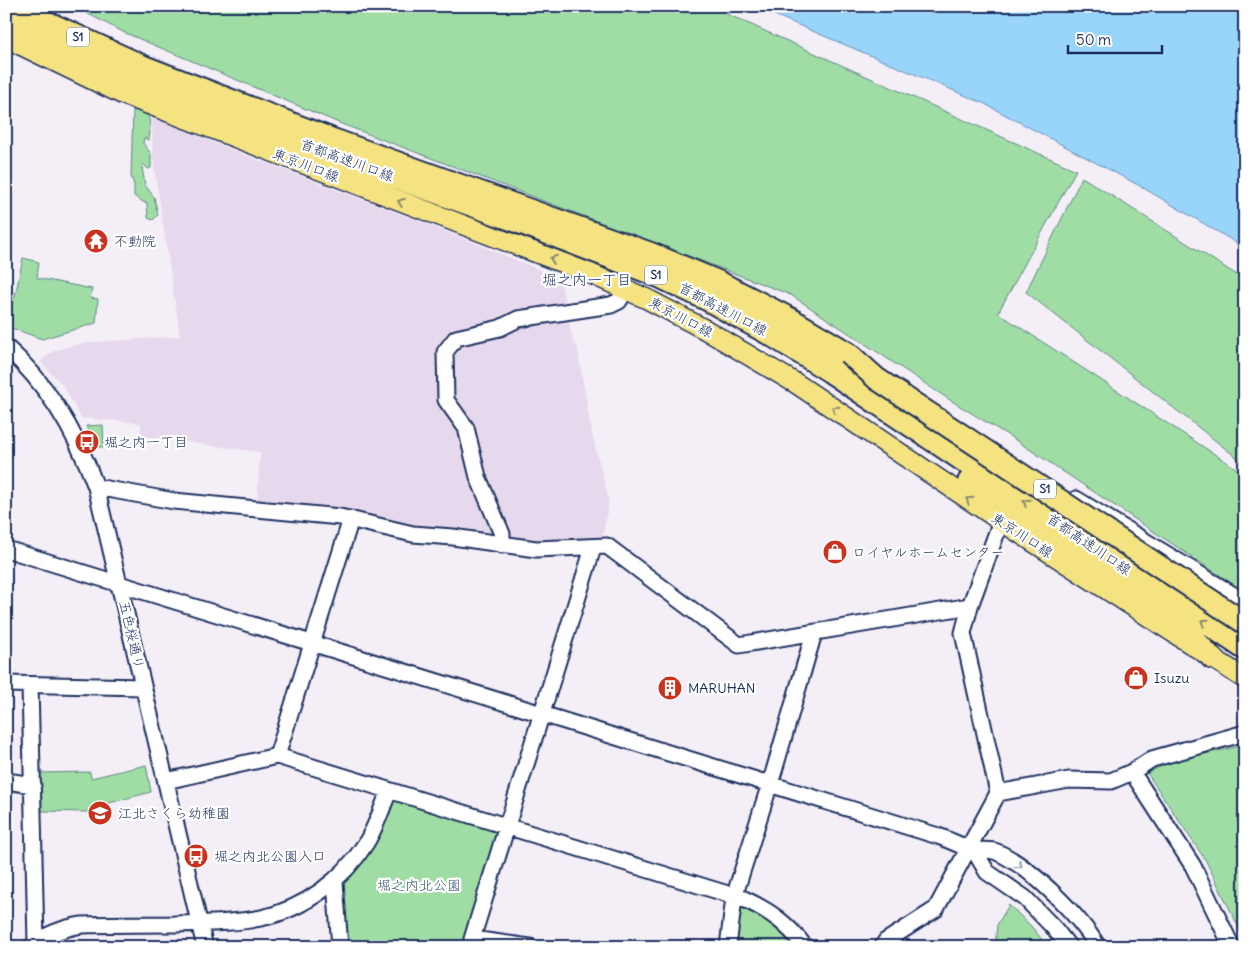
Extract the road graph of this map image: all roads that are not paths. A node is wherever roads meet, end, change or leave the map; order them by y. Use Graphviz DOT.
graph roads {
  1 [pos="12,6"];
  2 [pos="6,8"];
  3 [pos="6,21"];
  4 [pos="6,38"];
  5 [pos="626,289"];
  6 [pos="708,300"];
  7 [pos="6,347"];
  8 [pos="848,353"];
  9 [pos="957,437"];
  10 [pos="96,487"];
  11 [pos="351,519"];
  12 [pos="1001,522"];
  13 [pos="502,545"];
  14 [pos="593,548"];
  15 [pos="6,549"];
  16 [pos="120,585"];
  17 [pos="1245,602"];
  18 [pos="970,606"];
  19 [pos="1245,616"];
  20 [pos="1245,623"];
  21 [pos="1245,630"];
  22 [pos="814,633"];
  23 [pos="312,643"];
  24 [pos="1245,649"];
  25 [pos="1212,658"];
  26 [pos="1245,679"];
  27 [pos="6,684"];
  28 [pos="30,685"];
  29 [pos="144,687"];
  30 [pos="541,714"];
  31 [pos="1245,733"];
  32 [pos="277,756"];
  33 [pos="1132,772"];
  34 [pos="6,781"];
  35 [pos="166,781"];
  36 [pos="33,785"];
  37 [pos="769,785"];
  38 [pos="388,790"];
  39 [pos="998,793"];
  40 [pos="506,826"];
  41 [pos="972,849"];
  42 [pos="335,882"];
  43 [pos="734,897"];
  44 [pos="200,924"];
  45 [pos="472,943"];
  46 [pos="34,945"];
  47 [pos="205,947"];
  48 [pos="340,947"];
  49 [pos="530,947"];
  50 [pos="728,947"];
  51 [pos="805,947"];
  52 [pos="882,947"];
  53 [pos="1069,947"];
  54 [pos="1098,947"];
  55 [pos="1232,947"];
  1 -- 8 [label="highway, 首都高速川口線 / S1"];
  2 -- 9 [label="main road, 東京川口線"];
  3 -- 6 [label="highway, 首都高速川口線 / S1"];
  5 -- 4 [label="main road, 東京川口線, one-way"];
  12 -- 5 [label="main road, 東京川口線, one-way"];
  5 -- 13 [label="street"];
  24 -- 6 [label="highway, 首都高速川口線 / S1, one-way"];
  6 -- 25 [label="highway"];
  7 -- 10 [label="street, 五色桜通り"];
  8 -- 19 [label="highway, 首都高速川口線 / S1, bridge"];
  8 -- 20 [label="highway, S1, bridge"];
  9 -- 17 [label="street"];
  9 -- 21 [label="main road, 東京川口線"];
  10 -- 11 [label="street"];
  10 -- 16 [label="street, 五色桜通り"];
  11 -- 13 [label="street"];
  11 -- 23 [label="street"];
  12 -- 18 [label="street"];
  12 -- 25 [label="main road, 東京川口線"];
  13 -- 14 [label="street"];
  14 -- 22 [label="street"];
  14 -- 30 [label="street"];
  15 -- 16 [label="street"];
  16 -- 23 [label="street"];
  16 -- 29 [label="street, 五色桜通り"];
  18 -- 22 [label="street"];
  18 -- 39 [label="street"];
  22 -- 37 [label="street"];
  23 -- 30 [label="street"];
  23 -- 32 [label="street"];
  25 -- 26 [label="main road, 東京川口線"];
  27 -- 28 [label="street"];
  28 -- 29 [label="street"];
  28 -- 36 [label="street"];
  29 -- 35 [label="street, 五色桜通り"];
  30 -- 37 [label="street"];
  30 -- 40 [label="street"];
  31 -- 33 [label="street"];
  32 -- 35 [label="street"];
  32 -- 38 [label="street"];
  33 -- 39 [label="street"];
  33 -- 55 [label="street"];
  34 -- 36 [label="street"];
  35 -- 44 [label="street, 五色桜通り"];
  36 -- 46 [label="street"];
  37 -- 41 [label="street"];
  37 -- 43 [label="street"];
  38 -- 40 [label="street"];
  38 -- 42 [label="street"];
  39 -- 41 [label="street"];
  40 -- 43 [label="street"];
  40 -- 45 [label="street"];
  41 -- 52 [label="street"];
  41 -- 53 [label="street"];
  41 -- 54 [label="street, one-way"];
  42 -- 44 [label="street"];
  42 -- 48 [label="street"];
  43 -- 50 [label="street"];
  43 -- 51 [label="street"];
  44 -- 46 [label="street"];
  44 -- 47 [label="street, 五色桜通り"];
  45 -- 49 [label="street"];
}
